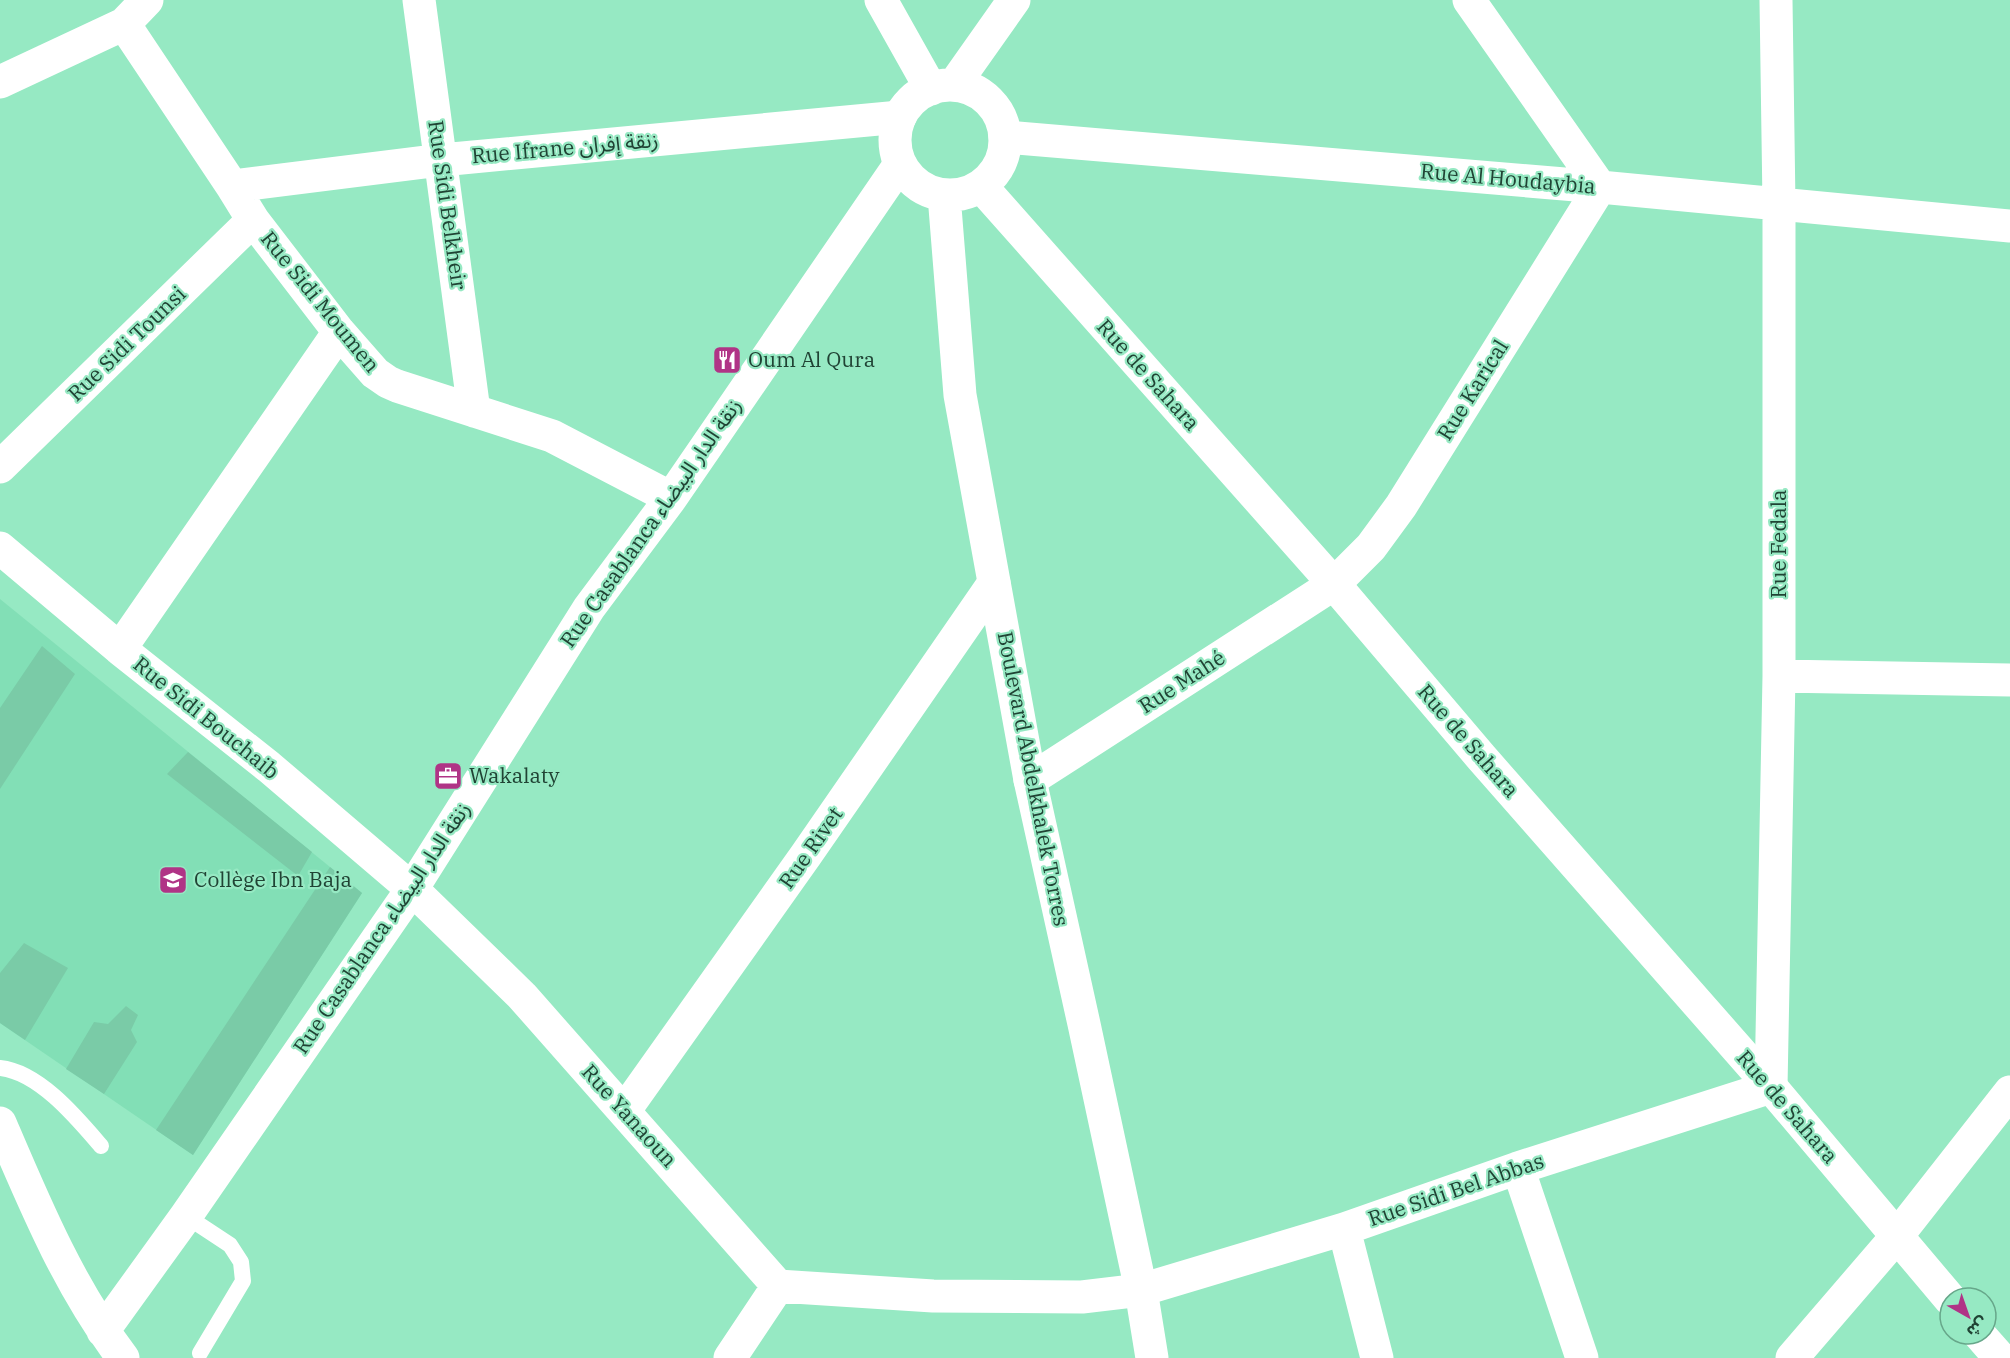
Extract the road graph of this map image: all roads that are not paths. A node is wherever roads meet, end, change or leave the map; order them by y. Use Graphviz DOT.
graph roads {
  1 [pos="147,0"];
  2 [pos="419,0"];
  3 [pos="881,0"];
  4 [pos="1014,0"];
  5 [pos="1469,0"];
  6 [pos="1776,0"];
  7 [pos="124,24"];
  8 [pos="0,82"];
  9 [pos="943,87"];
  10 [pos="900,117"];
  11 [pos="1005,137"];
  12 [pos="441,160"];
  13 [pos="900,164"];
  14 [pos="232,186"];
  15 [pos="981,186"];
  16 [pos="1600,187"];
  17 [pos="944,195"];
  18 [pos="1779,205"];
  19 [pos="253,220"];
  20 [pos="2010,226"];
  21 [pos="339,332"];
  22 [pos="474,411"];
  23 [pos="0,466"];
  24 [pos="670,498"];
  25 [pos="0,548"];
  26 [pos="994,583"];
  27 [pos="1334,585"];
  28 [pos="120,649"];
  29 [pos="1779,676"];
  30 [pos="2010,680"];
  31 [pos="1030,780"];
  32 [pos="412,889"];
  33 [pos="0,1068"];
  34 [pos="1770,1088"];
  35 [pos="2010,1092"];
  36 [pos="625,1110"];
  37 [pos="0,1123"];
  38 [pos="102,1146"];
  39 [pos="1518,1168"];
  40 [pos="186,1216"];
  41 [pos="1344,1229"];
  42 [pos="1897,1236"];
  43 [pos="778,1286"];
  44 [pos="1939,1286"];
  45 [pos="1141,1290"];
  46 [pos="103,1331"];
  47 [pos="1990,1346"];
  48 [pos="200,1353"];
  49 [pos="123,1358"];
  50 [pos="730,1358"];
  51 [pos="1152,1358"];
  52 [pos="1377,1358"];
  53 [pos="1582,1358"];
  54 [pos="1792,1358"];
  55 [pos="2000,1358"];
  1 -- 7 [label="street"];
  2 -- 12 [label="street, Rue Sidi Belkheir"];
  3 -- 9 [label="street"];
  4 -- 9 [label="street"];
  5 -- 16 [label="street"];
  6 -- 18 [label="street, Rue Fedala"];
  7 -- 8 [label="street"];
  7 -- 14 [label="street, Rue Sidi Moumen"];
  9 -- 10 [label="street"];
  9 -- 11 [label="street"];
  10 -- 12 [label="street, Rue Ifrane زنقة إفران"];
  10 -- 13 [label="street"];
  11 -- 15 [label="street"];
  11 -- 16 [label="street, Rue Al Houdaybia"];
  12 -- 14 [label="street, Rue Ifrane زنقة إفران"];
  12 -- 22 [label="street, Rue Sidi Belkheir"];
  13 -- 17 [label="street"];
  13 -- 24 [label="street, Rue Casablanca زنقة الدار البيضاء"];
  14 -- 19 [label="street, Rue Sidi Moumen"];
  15 -- 17 [label="street"];
  15 -- 27 [label="street, Rue de Sahara"];
  16 -- 18 [label="street, Rue Al Houdaybia"];
  16 -- 27 [label="street, Rue Karical"];
  17 -- 26 [label="street, Boulevard Abdelkhalek Torres"];
  18 -- 20 [label="street, Rue Al Houdaybia"];
  18 -- 29 [label="street, Rue Fedala"];
  19 -- 21 [label="street, Rue Sidi Moumen"];
  19 -- 23 [label="street, Rue Sidi Tounsi"];
  21 -- 22 [label="street, Rue Sidi Moumen"];
  21 -- 28 [label="street"];
  22 -- 24 [label="street, Rue Sidi Moumen"];
  24 -- 32 [label="street, Rue Casablanca زنقة الدار البيضاء"];
  25 -- 28 [label="street, Rue Sidi Bouchaib"];
  26 -- 31 [label="street, Boulevard Abdelkhalek Torres"];
  26 -- 36 [label="street, Rue Rivet"];
  27 -- 31 [label="street, Rue Mahé"];
  27 -- 34 [label="street, Rue de Sahara"];
  28 -- 32 [label="street, Rue Sidi Bouchaib"];
  29 -- 30 [label="street"];
  29 -- 34 [label="street, Rue Fedala"];
  31 -- 45 [label="street, Boulevard Abdelkhalek Torres"];
  32 -- 36 [label="street, Rue Yanaoun"];
  32 -- 40 [label="street, Rue Casablanca زنقة الدار البيضاء"];
  33 -- 38 [label="lane"];
  34 -- 39 [label="street, Rue Sidi Bel Abbas"];
  34 -- 42 [label="street, Rue de Sahara"];
  35 -- 42 [label="street"];
  36 -- 43 [label="street, Rue Yanaoun"];
  37 -- 46 [label="street"];
  39 -- 41 [label="street, Rue Sidi Bel Abbas"];
  39 -- 53 [label="street"];
  40 -- 46 [label="street, Rue Casablanca زنقة الدار البيضاء"];
  40 -- 48 [label="lane"];
  41 -- 45 [label="street, Rue Sidi Bel Abbas"];
  41 -- 52 [label="street"];
  42 -- 44 [label="street, Rue de Sahara"];
  42 -- 54 [label="street"];
  43 -- 45 [label="street, Rue Sidi Bel Abbas"];
  43 -- 50 [label="street"];
  45 -- 51 [label="street, Boulevard Abdelkhalek Torres"];
  46 -- 49 [label="street"];
  47 -- 55 [label="street"];
}
